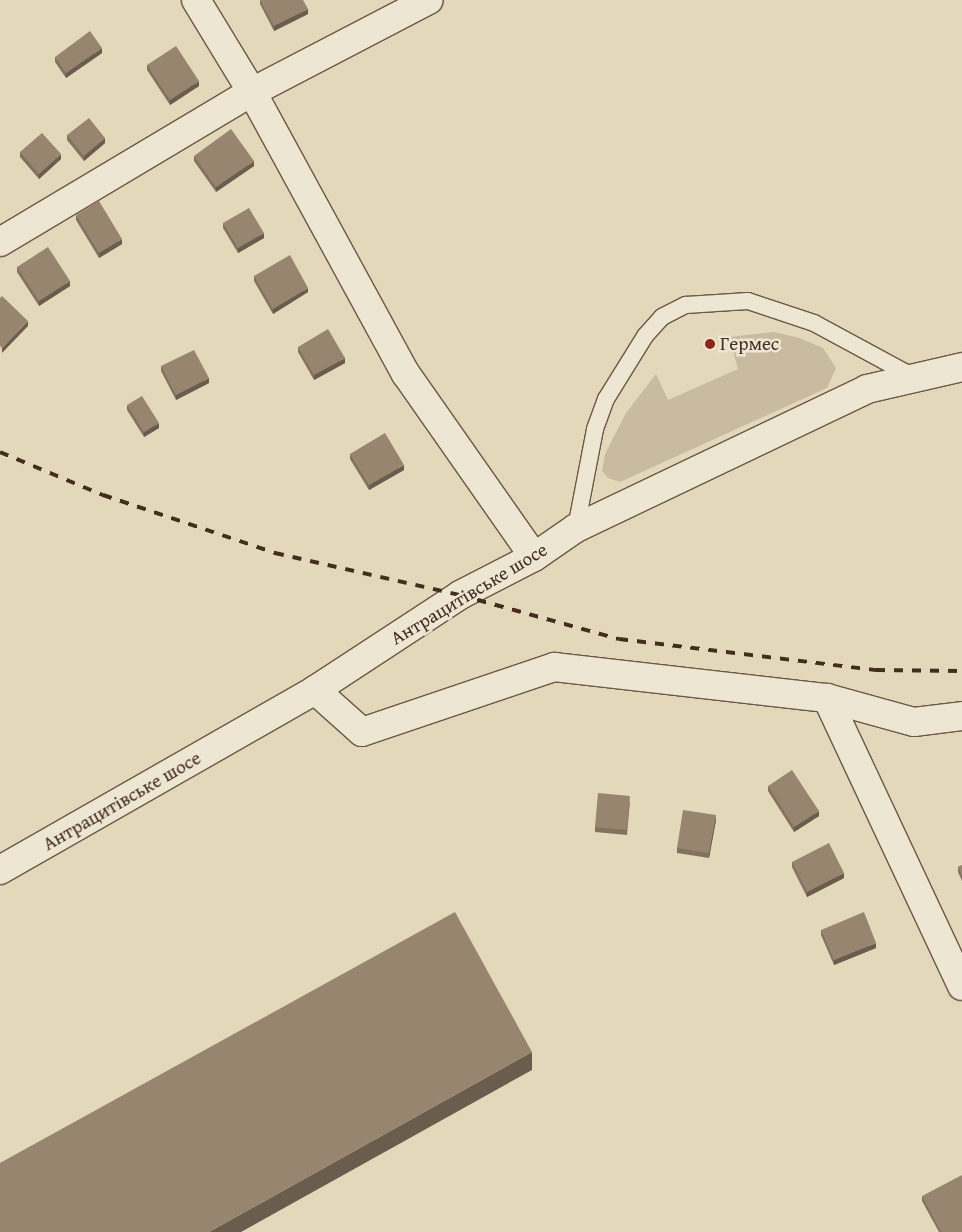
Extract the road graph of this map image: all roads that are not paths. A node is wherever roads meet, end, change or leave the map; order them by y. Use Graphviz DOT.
graph roads {
  1 [pos="196,0"];
  2 [pos="429,0"];
  3 [pos="252,92"];
  4 [pos="0,242"];
  5 [pos="962,367"];
  6 [pos="914,377"];
  7 [pos="576,528"];
  8 [pos="534,556"];
  9 [pos="315,690"];
  10 [pos="827,698"];
  11 [pos="962,716"];
  12 [pos="0,870"];
  13 [pos="962,986"];
  1 -- 3 [label="street"];
  2 -- 3 [label="street"];
  3 -- 4 [label="street"];
  3 -- 8 [label="street"];
  5 -- 6 [label="street, Антрацитівське шосе"];
  6 -- 7 [label="street, Антрацитівське шосе"];
  6 -- 7 [label="lane"];
  7 -- 8 [label="street, Антрацитівське шосе"];
  8 -- 9 [label="street, Антрацитівське шосе"];
  9 -- 10 [label="street"];
  9 -- 12 [label="street, Антрацитівське шосе"];
  10 -- 11 [label="street"];
  10 -- 13 [label="street"];
}
